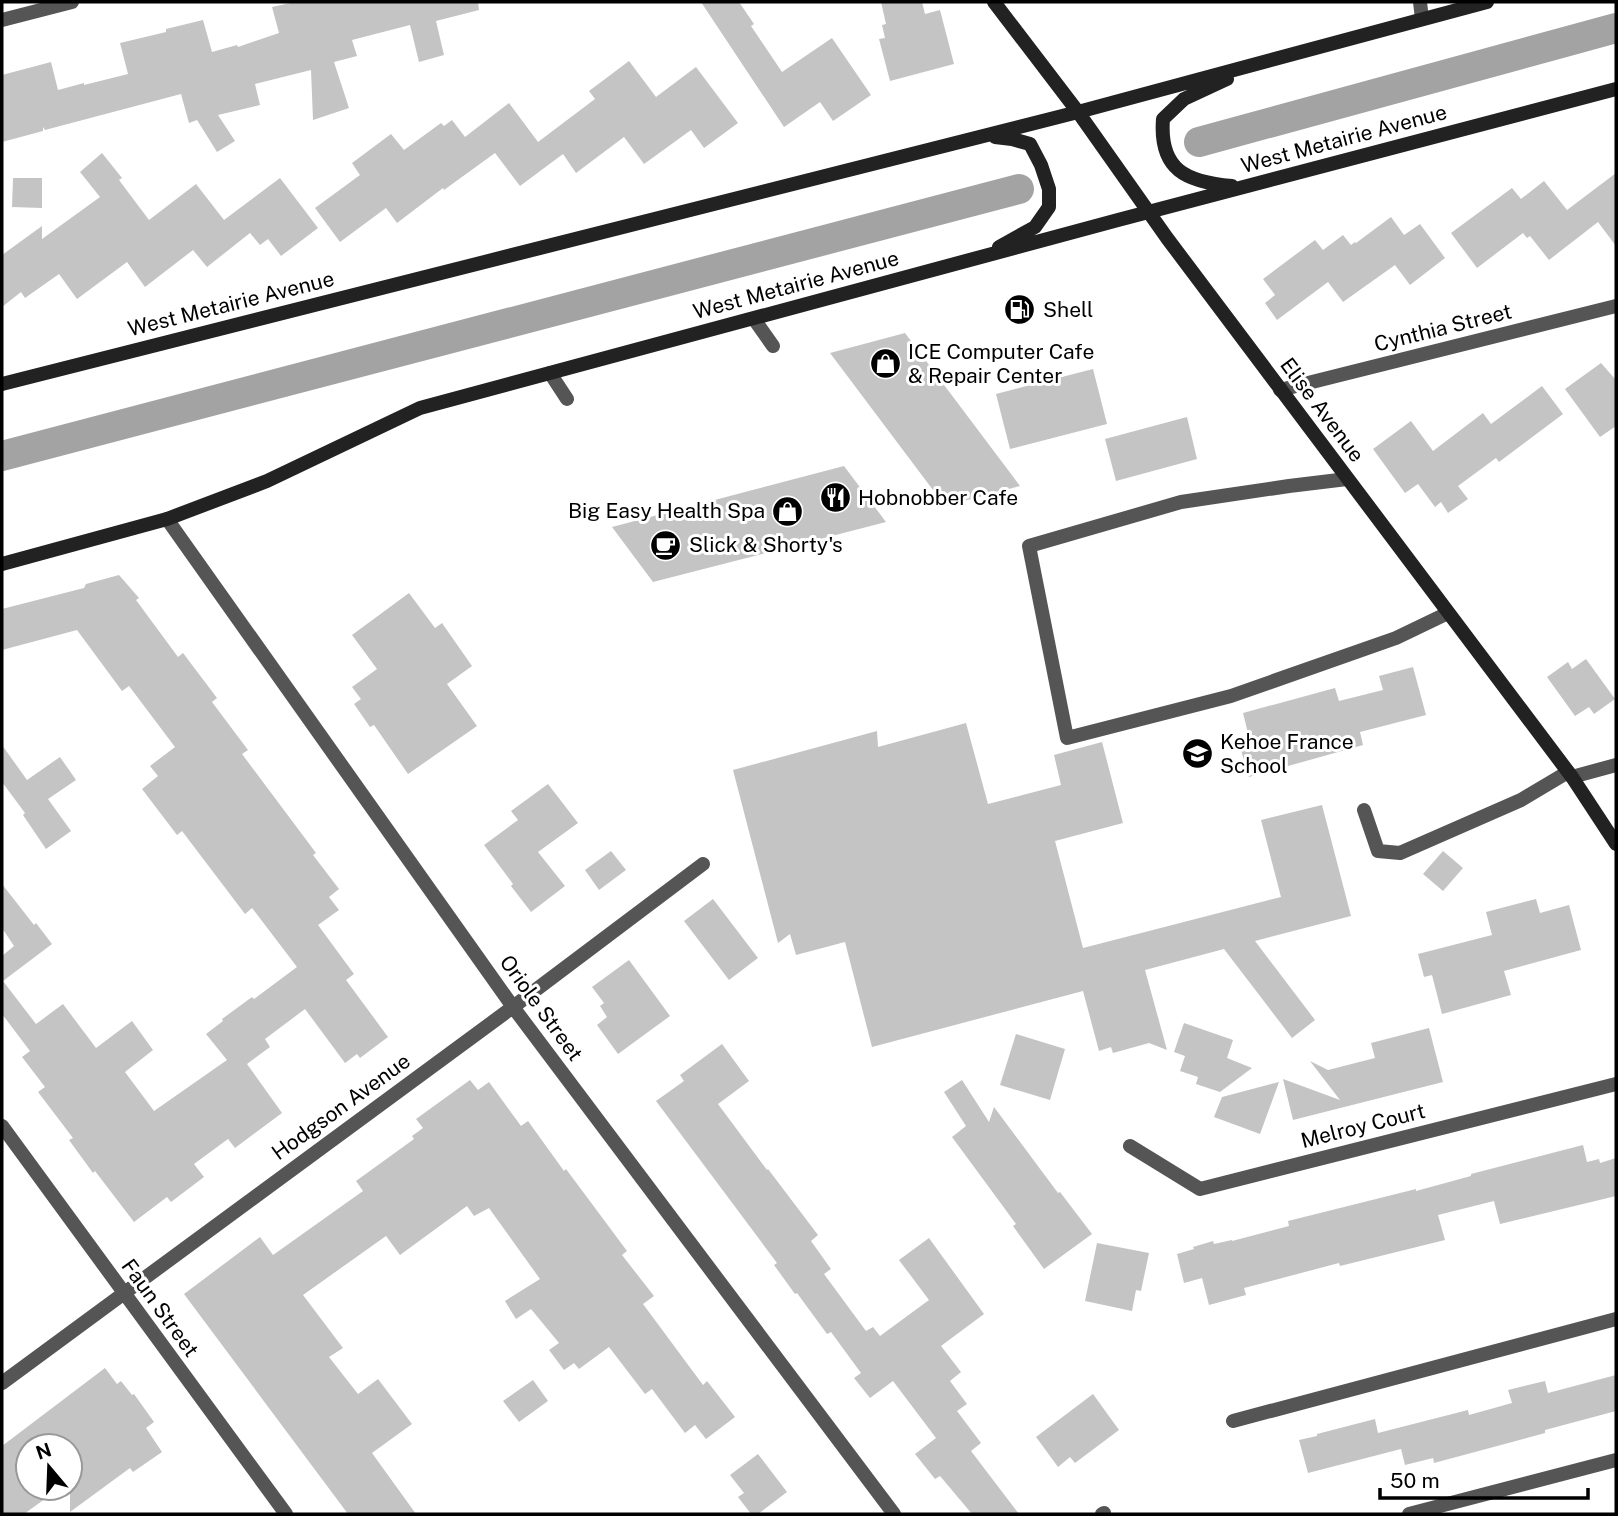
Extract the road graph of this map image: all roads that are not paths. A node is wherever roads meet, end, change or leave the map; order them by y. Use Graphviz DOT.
graph roads {
  1 [pos="72,2"];
  2 [pos="994,2"];
  3 [pos="1420,2"];
  4 [pos="1487,2"];
  5 [pos="1422,19"];
  6 [pos="2,20"];
  7 [pos="1270,60"];
  8 [pos="1616,89"];
  9 [pos="1078,112"];
  10 [pos="982,136"];
  11 [pos="1246,187"];
  12 [pos="1148,213"];
  13 [pos="979,258"];
  14 [pos="1616,306"];
  15 [pos="754,318"];
  16 [pos="773,346"];
  17 [pos="550,373"];
  18 [pos="2,384"];
  19 [pos="1280,390"];
  20 [pos="567,400"];
  21 [pos="1347,479"];
  22 [pos="167,519"];
  23 [pos="2,564"];
  24 [pos="1448,612"];
  25 [pos="1616,765"];
  26 [pos="1570,774"];
  27 [pos="1364,810"];
  28 [pos="1616,844"];
  29 [pos="703,864"];
  30 [pos="513,1007"];
  31 [pos="1616,1084"];
  32 [pos="2,1126"];
  33 [pos="1130,1146"];
  34 [pos="123,1293"];
  35 [pos="1616,1319"];
  36 [pos="2,1383"];
  37 [pos="1233,1421"];
  38 [pos="1616,1460"];
  39 [pos="286,1514"];
  40 [pos="894,1514"];
  41 [pos="1409,1514"];
  1 -- 6 [label="street"];
  2 -- 9 [label="main road, Elise Avenue"];
  3 -- 5 [label="street"];
  4 -- 5 [label="main road, West Metairie Avenue"];
  5 -- 7 [label="main road, West Metairie Avenue"];
  7 -- 9 [label="main road, West Metairie Avenue"];
  7 -- 11 [label="main road"];
  8 -- 11 [label="main road, West Metairie Avenue"];
  9 -- 10 [label="main road, West Metairie Avenue"];
  9 -- 12 [label="main road, Elise Avenue"];
  10 -- 13 [label="main road"];
  10 -- 18 [label="main road, West Metairie Avenue"];
  11 -- 12 [label="main road, West Metairie Avenue"];
  12 -- 13 [label="main road, West Metairie Avenue"];
  12 -- 19 [label="main road, Elise Avenue"];
  13 -- 15 [label="main road, West Metairie Avenue"];
  14 -- 19 [label="street, Cynthia Street"];
  15 -- 16 [label="street"];
  15 -- 17 [label="main road, West Metairie Avenue"];
  17 -- 20 [label="street"];
  17 -- 22 [label="main road, West Metairie Avenue"];
  19 -- 21 [label="main road, Elise Avenue"];
  21 -- 24 [label="main road, Elise Avenue"];
  21 -- 24 [label="street"];
  22 -- 23 [label="main road, West Metairie Avenue"];
  22 -- 30 [label="street, Oriole Street"];
  24 -- 26 [label="main road, Elise Avenue"];
  25 -- 26 [label="street"];
  26 -- 27 [label="street"];
  26 -- 28 [label="main road, Elise Avenue"];
  29 -- 30 [label="street, Hodgson Avenue"];
  30 -- 34 [label="street, Hodgson Avenue"];
  30 -- 40 [label="street, Oriole Street"];
  31 -- 33 [label="street, Melroy Court"];
  32 -- 34 [label="street, Faun Street"];
  34 -- 36 [label="street, Hodgson Avenue"];
  34 -- 39 [label="street, Faun Street"];
  35 -- 37 [label="street"];
  38 -- 41 [label="street"];
}
